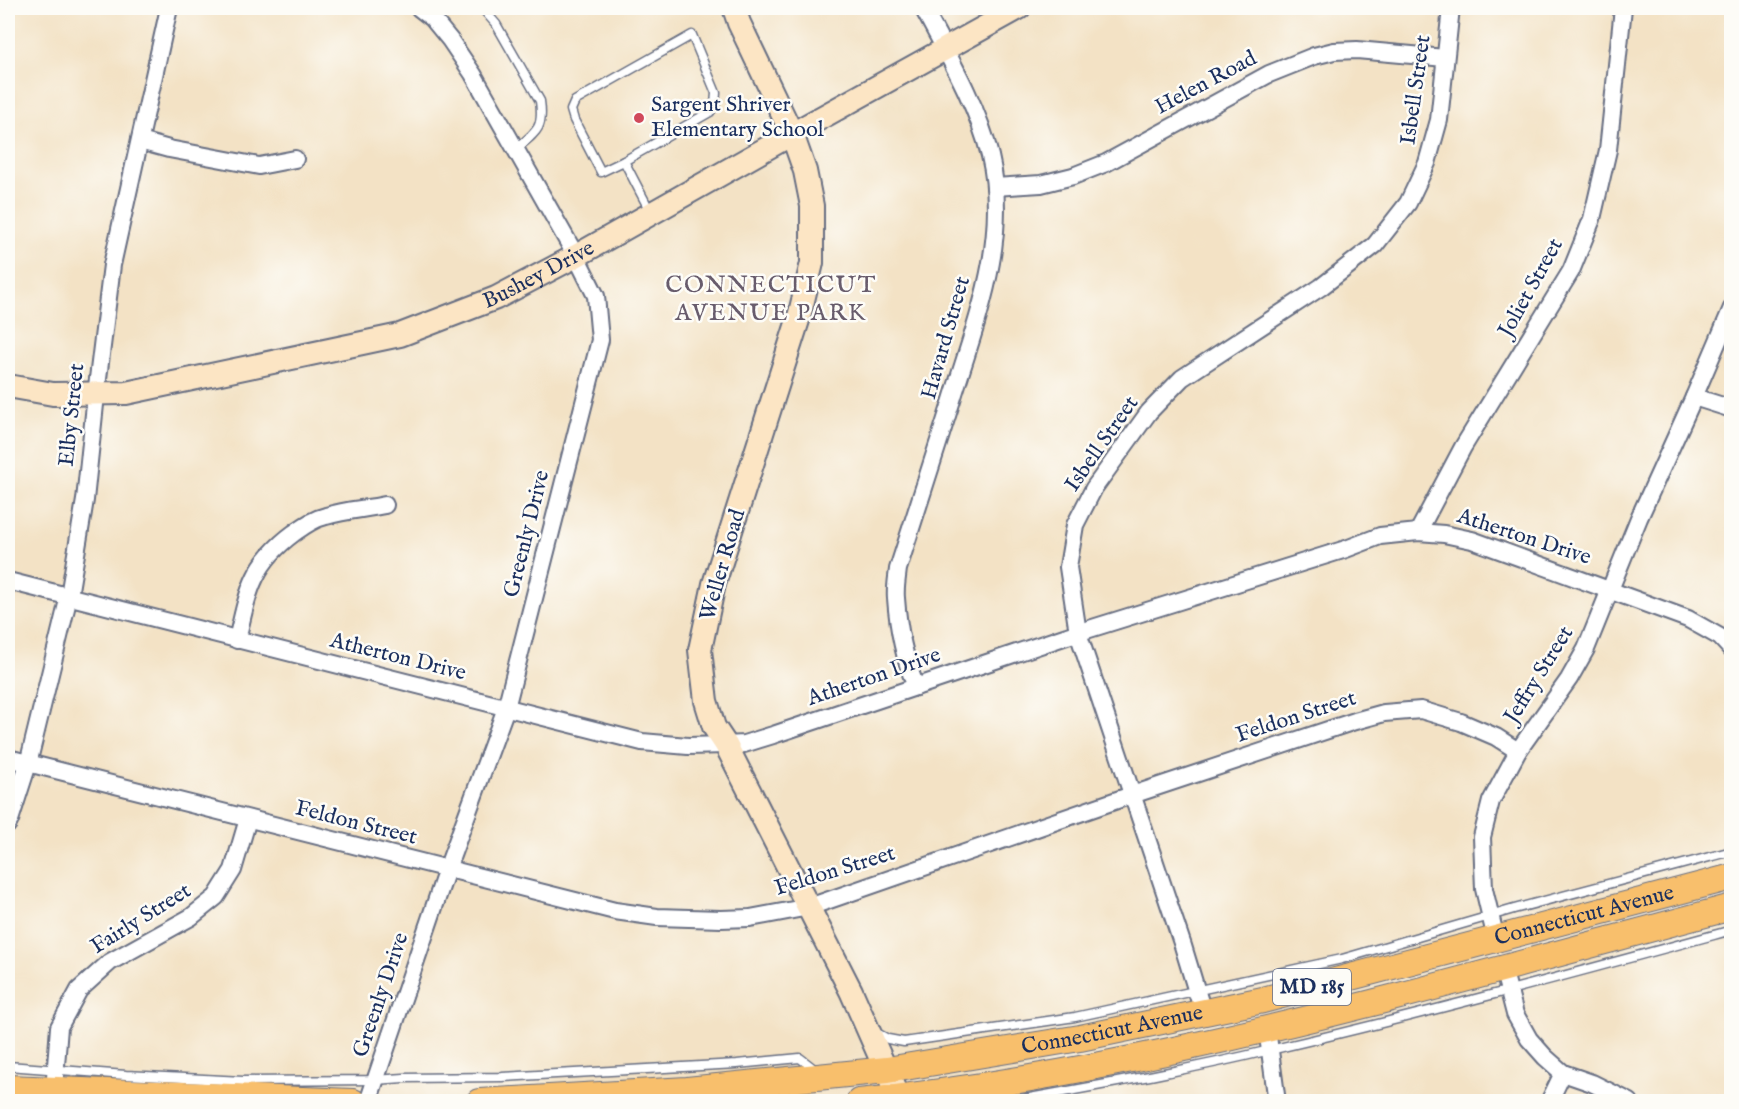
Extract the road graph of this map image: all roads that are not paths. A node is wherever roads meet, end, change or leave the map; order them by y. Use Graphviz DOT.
graph roads {
  1 [pos="169,8"];
  2 [pos="419,8"];
  3 [pos="482,8"];
  4 [pos="734,8"];
  5 [pos="923,8"];
  6 [pos="1019,8"];
  7 [pos="1450,8"];
  8 [pos="1623,8"];
  9 [pos="944,49"];
  10 [pos="1445,58"];
  11 [pos="792,134"];
  12 [pos="140,141"];
  13 [pos="516,149"];
  14 [pos="295,159"];
  15 [pos="624,161"];
  16 [pos="995,187"];
  17 [pos="651,214"];
  18 [pos="576,256"];
  19 [pos="1731,308"];
  20 [pos="8,386"];
  21 [pos="96,395"];
  22 [pos="1694,397"];
  23 [pos="1731,410"];
  24 [pos="385,505"];
  25 [pos="1418,532"];
  26 [pos="8,581"];
  27 [pos="1610,590"];
  28 [pos="69,596"];
  29 [pos="1078,633"];
  30 [pos="237,640"];
  31 [pos="1731,650"];
  32 [pos="916,687"];
  33 [pos="506,708"];
  34 [pos="726,745"];
  35 [pos="1518,751"];
  36 [pos="8,758"];
  37 [pos="28,764"];
  38 [pos="1132,795"];
  39 [pos="248,819"];
  40 [pos="8,824"];
  41 [pos="1731,851"];
  42 [pos="447,869"];
  43 [pos="1731,877"];
  44 [pos="809,907"];
  45 [pos="1731,907"];
  46 [pos="1493,928"];
  47 [pos="1731,930"];
  48 [pos="1506,979"];
  49 [pos="1200,1000"];
  50 [pos="868,1028"];
  51 [pos="1269,1040"];
  52 [pos="8,1066"];
  53 [pos="887,1070"];
  54 [pos="1563,1073"];
  55 [pos="823,1076"];
  56 [pos="55,1080"];
  57 [pos="375,1080"];
  58 [pos="8,1088"];
  59 [pos="900,1099"];
  60 [pos="352,1101"];
  61 [pos="368,1101"];
  62 [pos="478,1101"];
  63 [pos="859,1101"];
  64 [pos="1008,1101"];
  65 [pos="1277,1101"];
  66 [pos="1549,1101"];
  67 [pos="1630,1101"];
  1 -- 12 [label="street, Elby Street"];
  2 -- 13 [label="street, Greenly Drive"];
  3 -- 13 [label="lane"];
  4 -- 11 [label="street, Weller Road"];
  5 -- 9 [label="street, Havard Street"];
  6 -- 9 [label="street, Bushey Drive"];
  7 -- 10 [label="street, Isbell Street"];
  8 -- 25 [label="street, Joliet Street"];
  9 -- 11 [label="street, Bushey Drive"];
  9 -- 16 [label="street, Havard Street"];
  10 -- 16 [label="street, Helen Road"];
  10 -- 29 [label="street, Isbell Street"];
  11 -- 17 [label="street, Bushey Drive"];
  11 -- 34 [label="street, Weller Road"];
  12 -- 14 [label="street"];
  12 -- 21 [label="street, Elby Street"];
  13 -- 18 [label="street, Greenly Drive"];
  15 -- 15 [label="lane"];
  15 -- 17 [label="lane"];
  16 -- 32 [label="street, Havard Street"];
  17 -- 18 [label="street, Bushey Drive"];
  18 -- 21 [label="street, Bushey Drive"];
  18 -- 33 [label="street, Greenly Drive"];
  19 -- 22 [label="street, Jeffry Street"];
  20 -- 21 [label="street, Bushey Drive"];
  21 -- 28 [label="street, Elby Street"];
  22 -- 23 [label="street"];
  22 -- 27 [label="street, Jeffry Street"];
  24 -- 30 [label="street"];
  25 -- 27 [label="street, Atherton Drive"];
  25 -- 29 [label="street, Atherton Drive"];
  26 -- 28 [label="street, Atherton Drive"];
  27 -- 31 [label="street, Atherton Drive"];
  27 -- 35 [label="street, Jeffry Street"];
  28 -- 30 [label="street, Atherton Drive"];
  28 -- 37 [label="street, Elby Street"];
  29 -- 32 [label="street, Atherton Drive"];
  29 -- 38 [label="street, Isbell Street"];
  30 -- 33 [label="street, Atherton Drive"];
  32 -- 34 [label="street, Atherton Drive"];
  33 -- 34 [label="street, Atherton Drive"];
  33 -- 42 [label="street, Greenly Drive"];
  34 -- 44 [label="street, Weller Road"];
  35 -- 38 [label="street, Feldon Street"];
  35 -- 46 [label="street, Jeffry Street"];
  36 -- 37 [label="street, Feldon Street"];
  37 -- 39 [label="street, Feldon Street"];
  37 -- 40 [label="street, Elby Street"];
  38 -- 44 [label="street, Feldon Street"];
  38 -- 49 [label="street, Isbell Street"];
  39 -- 42 [label="street, Feldon Street"];
  39 -- 56 [label="street, Fairly Street"];
  41 -- 46 [label="lane"];
  42 -- 44 [label="street, Feldon Street"];
  42 -- 57 [label="street, Greenly Drive"];
  43 -- 46 [label="main road, Connecticut Avenue / MD 185"];
  44 -- 50 [label="street, Weller Road"];
  45 -- 48 [label="main road, Connecticut Avenue / MD 185"];
  46 -- 49 [label="main road, Connecticut Avenue / MD 185"];
  47 -- 48 [label="lane"];
  48 -- 51 [label="main road, Connecticut Avenue / MD 185"];
  48 -- 54 [label="street"];
  49 -- 50 [label="lane"];
  49 -- 53 [label="main road, Connecticut Avenue / MD 185"];
  50 -- 53 [label="street, Weller Road"];
  51 -- 59 [label="main road, Connecticut Avenue / MD 185"];
  51 -- 64 [label="lane"];
  51 -- 65 [label="street"];
  52 -- 56 [label="lane"];
  53 -- 55 [label="main road, Connecticut Avenue / MD 185"];
  53 -- 59 [label="street, Weller Road"];
  54 -- 66 [label="street"];
  54 -- 67 [label="street"];
  55 -- 57 [label="lane"];
  55 -- 62 [label="main road, Connecticut Avenue / MD 185"];
  56 -- 57 [label="lane"];
  56 -- 58 [label="main road"];
  56 -- 60 [label="main road"];
  57 -- 61 [label="street, Greenly Drive"];
  59 -- 63 [label="main road, Connecticut Avenue / MD 185"];
}
